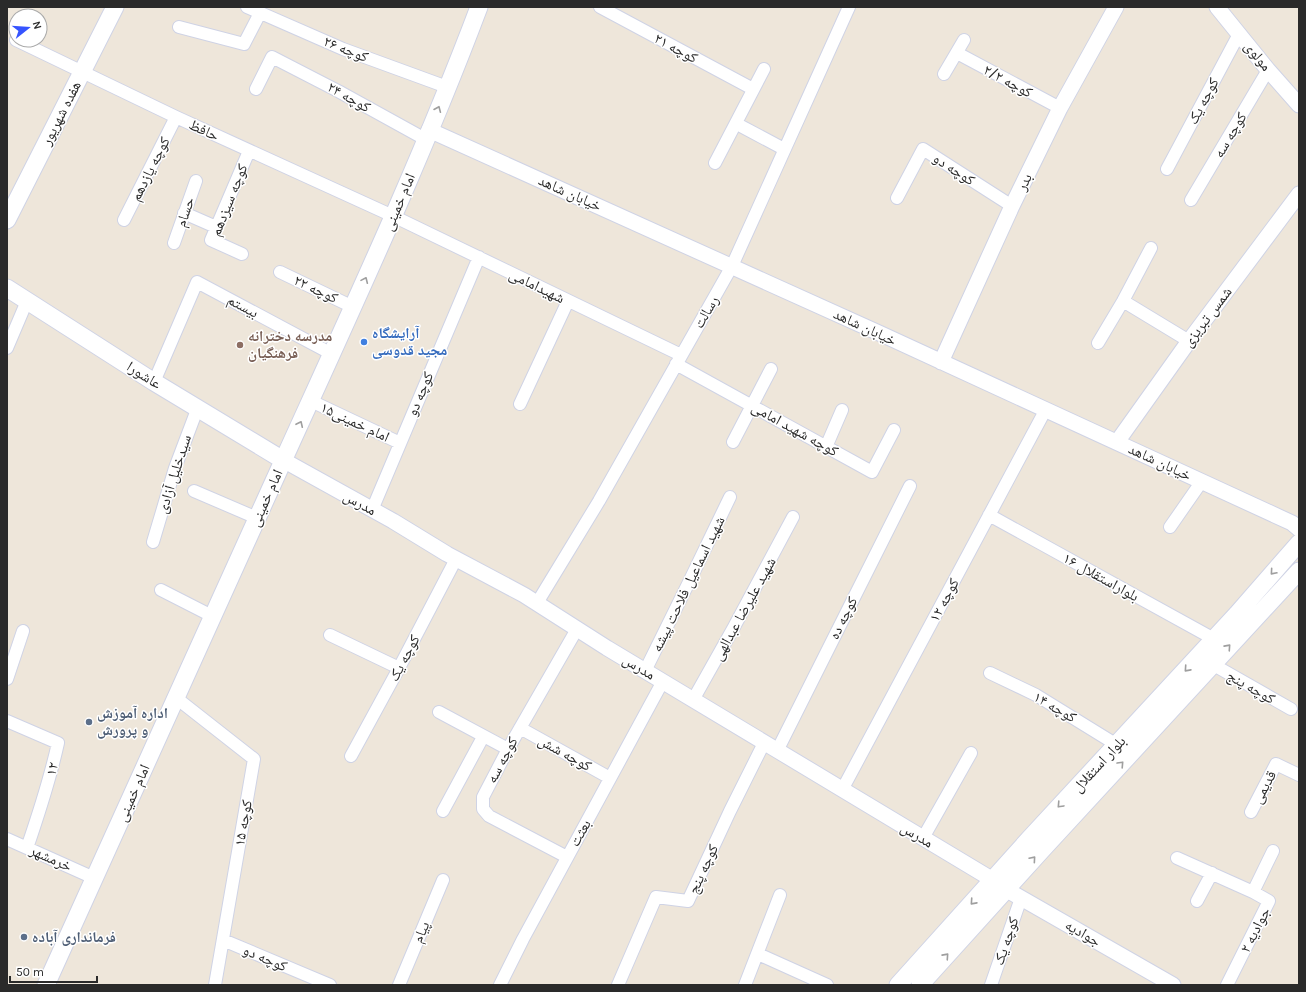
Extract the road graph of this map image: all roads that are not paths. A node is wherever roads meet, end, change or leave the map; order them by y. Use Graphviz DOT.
graph roads {
  1 [pos="115,7"];
  2 [pos="247,7"];
  3 [pos="479,7"];
  4 [pos="600,7"];
  5 [pos="849,7"];
  6 [pos="1116,7"];
  7 [pos="1217,7"];
  8 [pos="260,13"];
  9 [pos="179,27"];
  10 [pos="1239,34"];
  11 [pos="964,40"];
  12 [pos="30,48"];
  13 [pos="956,53"];
  14 [pos="764,69"];
  15 [pos="1268,70"];
  16 [pos="82,72"];
  17 [pos="944,74"];
  18 [pos="447,87"];
  19 [pos="256,89"];
  20 [pos="753,89"];
  21 [pos="1299,105"];
  22 [pos="1060,108"];
  23 [pos="176,117"];
  24 [pos="737,124"];
  25 [pos="427,135"];
  26 [pos="784,149"];
  27 [pos="249,151"];
  28 [pos="716,163"];
  29 [pos="1167,168"];
  30 [pos="196,182"];
  31 [pos="1299,194"];
  32 [pos="897,198"];
  33 [pos="1191,200"];
  34 [pos="1012,206"];
  35 [pos="184,213"];
  36 [pos="393,216"];
  37 [pos="7,220"];
  38 [pos="124,220"];
  39 [pos="216,227"];
  40 [pos="174,243"];
  41 [pos="1151,248"];
  42 [pos="242,254"];
  43 [pos="478,258"];
  44 [pos="732,266"];
  45 [pos="280,272"];
  46 [pos="7,288"];
  47 [pos="568,300"];
  48 [pos="27,301"];
  49 [pos="1123,301"];
  50 [pos="353,307"];
  51 [pos="1189,340"];
  52 [pos="1098,343"];
  53 [pos="7,348"];
  54 [pos="332,354"];
  55 [pos="679,360"];
  56 [pos="941,362"];
  57 [pos="770,369"];
  58 [pos="154,382"];
  59 [pos="311,401"];
  60 [pos="520,404"];
  61 [pos="751,405"];
  62 [pos="198,407"];
  63 [pos="1046,409"];
  64 [pos="842,410"];
  65 [pos="894,430"];
  66 [pos="733,442"];
  67 [pos="1117,442"];
  68 [pos="400,443"];
  69 [pos="826,446"];
  70 [pos="283,460"];
  71 [pos="1202,481"];
  72 [pos="910,486"];
  73 [pos="194,491"];
  74 [pos="730,497"];
  75 [pos="372,510"];
  76 [pos="989,516"];
  77 [pos="257,518"];
  78 [pos="793,518"];
  79 [pos="1170,527"];
  80 [pos="1299,529"];
  81 [pos="153,542"];
  82 [pos="1299,542"];
  83 [pos="456,558"];
  84 [pos="1299,571"];
  85 [pos="161,590"];
  86 [pos="536,603"];
  87 [pos="212,616"];
  88 [pos="577,629"];
  89 [pos="23,631"];
  90 [pos="330,635"];
  91 [pos="1214,639"];
  92 [pos="1212,664"];
  93 [pos="399,668"];
  94 [pos="645,671"];
  95 [pos="990,673"];
  96 [pos="7,679"];
  97 [pos="663,682"];
  98 [pos="175,697"];
  99 [pos="693,700"];
  100 [pos="1290,710"];
  101 [pos="439,712"];
  102 [pos="7,721"];
  103 [pos="520,728"];
  104 [pos="484,737"];
  105 [pos="764,743"];
  106 [pos="1117,745"];
  107 [pos="508,749"];
  108 [pos="776,751"];
  109 [pos="970,753"];
  110 [pos="351,756"];
  111 [pos="1299,775"];
  112 [pos="610,778"];
  113 [pos="842,790"];
  114 [pos="443,811"];
  115 [pos="1251,812"];
  116 [pos="923,838"];
  117 [pos="7,839"];
  118 [pos="27,848"];
  119 [pos="1273,851"];
  120 [pos="567,856"];
  121 [pos="1177,858"];
  122 [pos="1212,873"];
  123 [pos="94,878"];
  124 [pos="443,880"];
  125 [pos="993,880"];
  126 [pos="1253,892"];
  127 [pos="1014,894"];
  128 [pos="780,895"];
  129 [pos="1197,901"];
  130 [pos="223,940"];
  131 [pos="758,954"];
  132 [pos="46,985"];
  133 [pos="215,985"];
  134 [pos="330,985"];
  135 [pos="399,985"];
  136 [pos="500,985"];
  137 [pos="618,985"];
  138 [pos="745,985"];
  139 [pos="826,985"];
  140 [pos="899,985"];
  141 [pos="920,985"];
  142 [pos="991,985"];
  143 [pos="1173,985"];
  144 [pos="1227,985"];
  1 -- 16 [label="main road, هفده شهریور"];
  2 -- 8 [label="street, کوچه ۲۶"];
  3 -- 18 [label="main road, امام خمینی"];
  4 -- 20 [label="street, کوچه ۲۱"];
  5 -- 26 [label="street, رسالت"];
  6 -- 22 [label="street, بدر"];
  7 -- 10 [label="street, مولوی"];
  8 -- 9 [label="street"];
  8 -- 18 [label="street, کوچه ۲۶"];
  10 -- 15 [label="street, مولوی"];
  10 -- 29 [label="street, کوچه یک"];
  11 -- 13 [label="street"];
  12 -- 16 [label="street, حافظ"];
  13 -- 17 [label="street"];
  13 -- 22 [label="street, کوچه ۲/۲"];
  14 -- 20 [label="street"];
  15 -- 21 [label="street, مولوی"];
  15 -- 33 [label="street, کوچه سه"];
  16 -- 23 [label="street, حافظ"];
  16 -- 37 [label="main road, هفده شهریور"];
  25 -- 18 [label="main road, امام خمینی, one-way"];
  19 -- 25 [label="street, کوچه ۲۴"];
  20 -- 24 [label="street"];
  22 -- 34 [label="street, بدر"];
  23 -- 27 [label="street, حافظ"];
  23 -- 38 [label="street, کوچه یازدهم"];
  24 -- 26 [label="street"];
  24 -- 28 [label="street"];
  25 -- 36 [label="main road, امام خمینی"];
  25 -- 44 [label="street, خیابان شاهد"];
  26 -- 44 [label="street, رسالت"];
  27 -- 36 [label="street, حافظ"];
  27 -- 39 [label="street, کوچه سیزدهم"];
  30 -- 35 [label="street, حسام"];
  31 -- 51 [label="street, شمس تبریزی"];
  32 -- 34 [label="street, کوچه دو"];
  34 -- 56 [label="street, بدر"];
  35 -- 39 [label="street"];
  35 -- 40 [label="street, حسام"];
  36 -- 43 [label="street, شهیدامامی"];
  50 -- 36 [label="main road, امام خمینی, one-way"];
  39 -- 42 [label="street, کوچه سیزدهم"];
  41 -- 49 [label="street"];
  43 -- 47 [label="street, شهیدامامی"];
  43 -- 68 [label="street, کوچه دو"];
  44 -- 55 [label="street, رسالت"];
  44 -- 56 [label="street, خیابان شاهد"];
  45 -- 50 [label="street, کوچه ۲۲"];
  46 -- 48 [label="main road, عاشورا"];
  47 -- 55 [label="street, شهیدامامی"];
  47 -- 60 [label="street"];
  48 -- 53 [label="street"];
  48 -- 58 [label="main road, عاشورا"];
  49 -- 51 [label="street"];
  49 -- 52 [label="street"];
  50 -- 54 [label="main road, امام خمینی"];
  51 -- 67 [label="street, شمس تبریزی"];
  54 -- 58 [label="street, بیستم"];
  54 -- 59 [label="main road, امام خمینی"];
  55 -- 61 [label="street, کوچه شهید امامی"];
  55 -- 86 [label="street, رسالت"];
  56 -- 63 [label="street, خیابان شاهد"];
  57 -- 61 [label="street"];
  58 -- 62 [label="main road, عاشورا"];
  59 -- 68 [label="street, امام خمینی۱۵"];
  70 -- 59 [label="main road, امام خمینی, one-way"];
  61 -- 66 [label="street"];
  61 -- 69 [label="street, کوچه شهید امامی"];
  62 -- 70 [label="main road, عاشورا"];
  62 -- 81 [label="street, سیدخلیل آزادی"];
  63 -- 67 [label="street, خیابان شاهد"];
  63 -- 76 [label="street, کوچه ۱۲"];
  64 -- 69 [label="street"];
  65 -- 69 [label="street, کوچه شهید امامی"];
  67 -- 71 [label="street, خیابان شاهد"];
  68 -- 75 [label="street, کوچه دو"];
  70 -- 75 [label="street, مدرس"];
  70 -- 77 [label="main road, امام خمینی"];
  71 -- 79 [label="street"];
  71 -- 80 [label="street, خیابان شاهد"];
  72 -- 108 [label="street, کوچه ده"];
  73 -- 77 [label="street"];
  74 -- 94 [label="street, شهید اسماعیل فلاحت پیشه"];
  75 -- 83 [label="street, مدرس"];
  76 -- 91 [label="street, بلواراستقلال ۱۶"];
  76 -- 113 [label="street, کوچه ۱۲"];
  77 -- 87 [label="main road, امام خمینی"];
  78 -- 99 [label="street, شهید علیرضا عبدالهی"];
  82 -- 91 [label="main road, بلوار استقلال, one-way"];
  83 -- 86 [label="street, مدرس"];
  83 -- 93 [label="street, کوچه یک"];
  92 -- 84 [label="main road, بلوار استقلال, one-way"];
  85 -- 87 [label="street"];
  86 -- 88 [label="street, مدرس"];
  87 -- 98 [label="main road, امام خمینی"];
  88 -- 94 [label="street, مدرس"];
  88 -- 103 [label="street, کوچه سه"];
  89 -- 96 [label="street"];
  90 -- 93 [label="street"];
  91 -- 106 [label="main road, بلوار استقلال, one-way"];
  92 -- 100 [label="street, کوچه پنج"];
  127 -- 92 [label="main road, بلوار استقلال, one-way"];
  93 -- 110 [label="street, کوچه یک"];
  94 -- 97 [label="street, مدرس"];
  95 -- 106 [label="street, کوچه ۱۴"];
  97 -- 99 [label="street, مدرس"];
  97 -- 112 [label="street, بعثت"];
  98 -- 123 [label="main road, امام خمینی"];
  98 -- 130 [label="street, کوچه ۱۵"];
  99 -- 105 [label="street, مدرس"];
  101 -- 104 [label="street"];
  102 -- 118 [label="street, ۱۲"];
  103 -- 107 [label="street, کوچه سه"];
  103 -- 112 [label="street, کوچه شش"];
  104 -- 107 [label="street"];
  104 -- 114 [label="street"];
  105 -- 108 [label="street, مدرس"];
  105 -- 137 [label="street, کوچه پنج"];
  106 -- 125 [label="main road, بلوار استقلال, one-way"];
  107 -- 120 [label="street, کوچه سه"];
  108 -- 113 [label="street, مدرس"];
  109 -- 116 [label="street"];
  111 -- 115 [label="street, قدیمی"];
  112 -- 120 [label="street, بعثت"];
  113 -- 116 [label="street, مدرس"];
  116 -- 125 [label="street, مدرس"];
  117 -- 118 [label="street, خرمشهر"];
  118 -- 123 [label="street, خرمشهر"];
  119 -- 126 [label="street"];
  120 -- 136 [label="street, بعثت"];
  121 -- 122 [label="street, جوادیه ۲"];
  122 -- 126 [label="street, جوادیه ۲"];
  122 -- 129 [label="street"];
  123 -- 132 [label="main road, امام خمینی"];
  124 -- 135 [label="street, پیام"];
  125 -- 127 [label="street, جوادیه"];
  125 -- 140 [label="main road, بلوار استقلال, one-way"];
  126 -- 144 [label="street, جوادیه ۲"];
  141 -- 127 [label="main road, بلوار استقلال, one-way"];
  127 -- 142 [label="street, کوچه یک"];
  127 -- 143 [label="street, جوادیه"];
  128 -- 131 [label="street"];
  130 -- 133 [label="street, کوچه ۱۵"];
  130 -- 134 [label="street, کوچه دو"];
  131 -- 138 [label="street"];
  131 -- 139 [label="street"];
}
